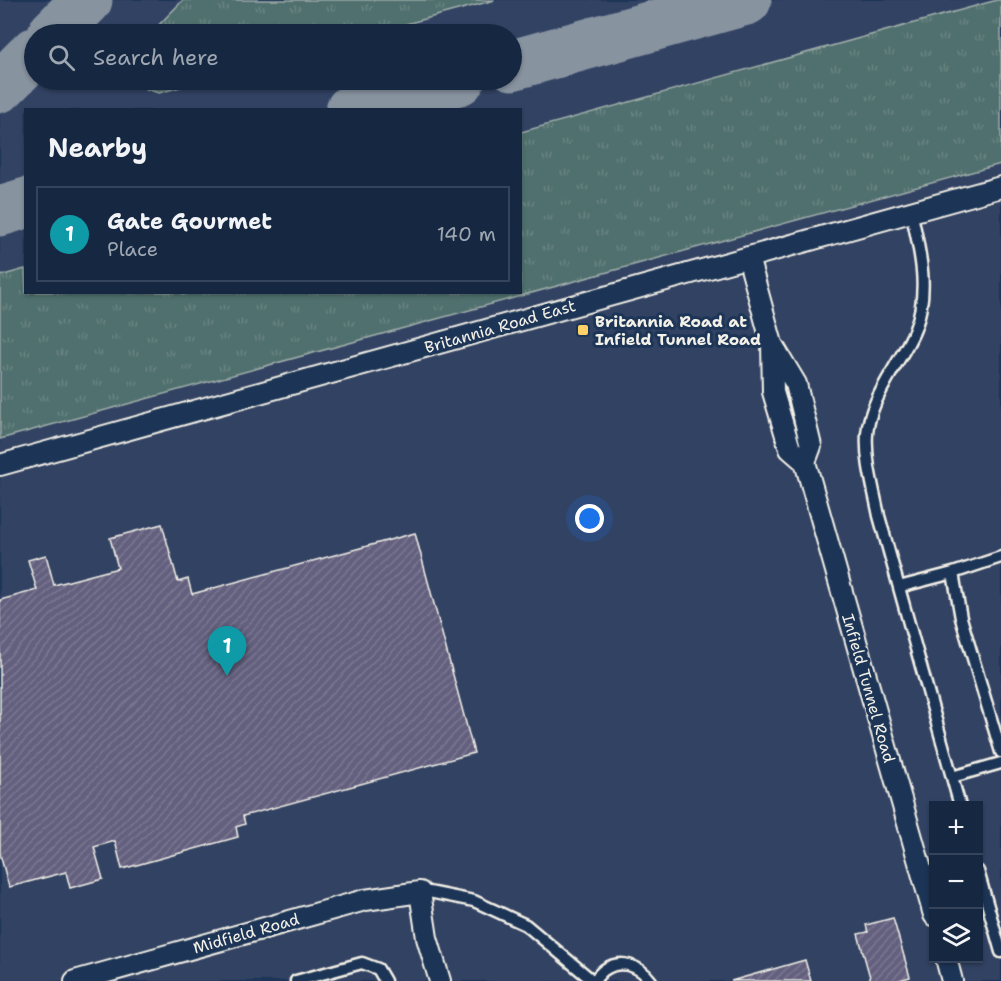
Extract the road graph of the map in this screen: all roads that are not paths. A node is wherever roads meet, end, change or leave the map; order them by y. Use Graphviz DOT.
graph roads {
  1 [pos="1001,187"];
  2 [pos="911,212"];
  3 [pos="748,257"];
  4 [pos="0,465"];
  5 [pos="1001,557"];
  6 [pos="953,573"];
  7 [pos="899,587"];
  8 [pos="1001,752"];
  9 [pos="1001,763"];
  10 [pos="952,777"];
  11 [pos="959,801"];
  12 [pos="983,888"];
  13 [pos="420,892"];
  14 [pos="931,909"];
  15 [pos="1001,949"];
  16 [pos="947,963"];
  17 [pos="324,977"];
  18 [pos="75,981"];
  19 [pos="296,981"];
  20 [pos="384,981"];
  21 [pos="440,981"];
  22 [pos="593,981"];
  23 [pos="651,981"];
  24 [pos="952,981"];
  1 -- 2 [label="street, Britannia Road East"];
  2 -- 3 [label="street, Britannia Road East"];
  2 -- 7 [label="lane"];
  3 -- 4 [label="street, Britannia Road East"];
  3 -- 14 [label="street, Infield Tunnel Road"];
  5 -- 6 [label="lane"];
  6 -- 7 [label="lane"];
  6 -- 8 [label="lane"];
  7 -- 10 [label="lane"];
  9 -- 10 [label="lane"];
  10 -- 11 [label="lane"];
  12 -- 15 [label="lane"];
  13 -- 18 [label="street, Midfield Road"];
  13 -- 21 [label="street"];
  13 -- 22 [label="lane"];
  16 -- 24 [label="street"];
  17 -- 19 [label="lane"];
  17 -- 20 [label="lane"];
  22 -- 23 [label="lane"];
}
